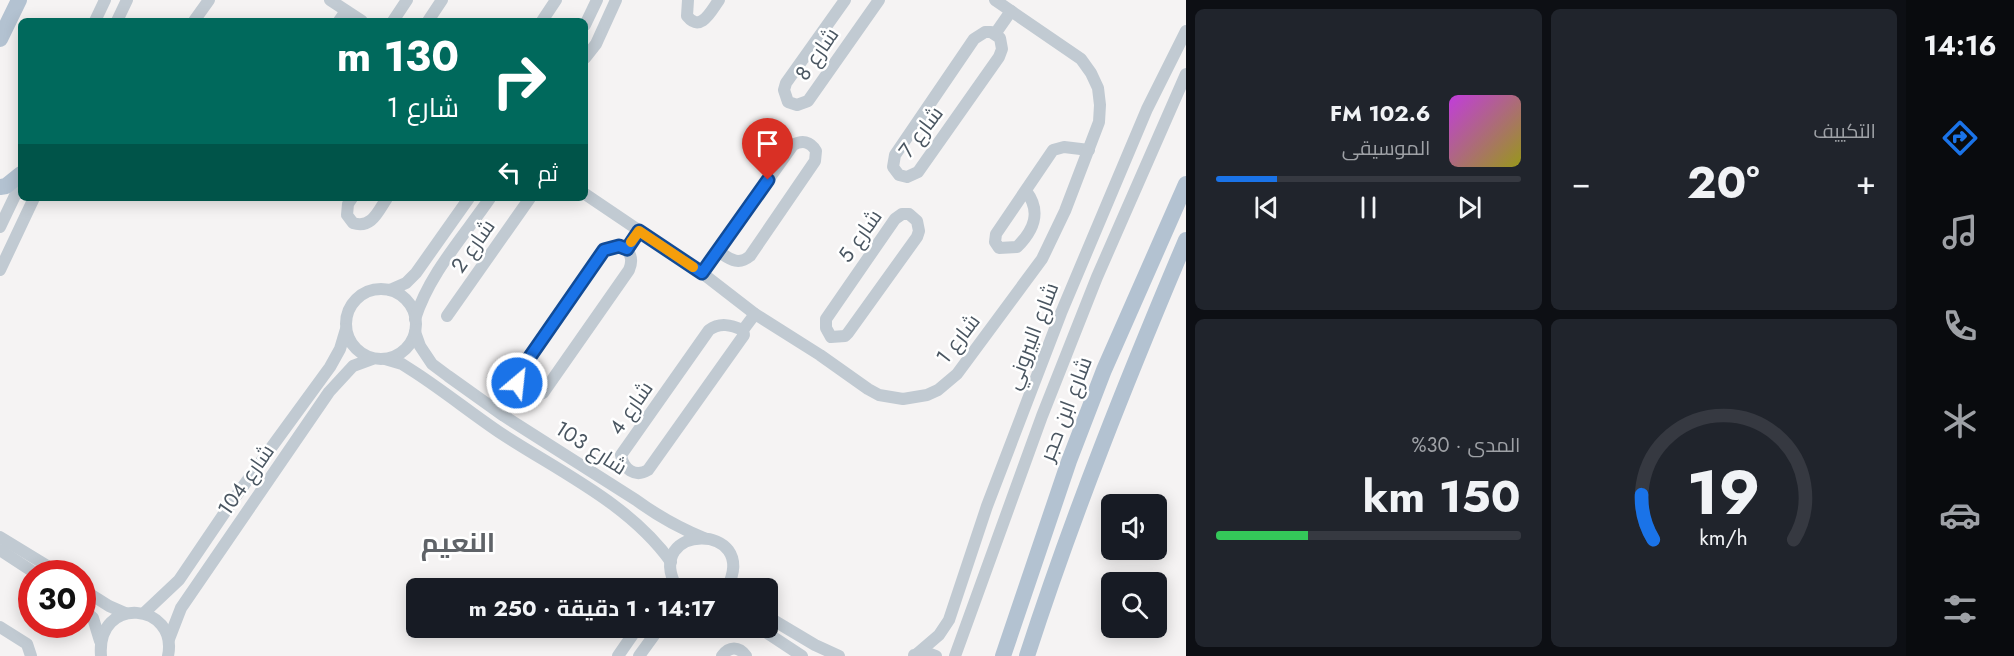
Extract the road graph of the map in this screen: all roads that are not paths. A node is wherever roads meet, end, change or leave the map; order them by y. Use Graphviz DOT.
graph roads {
  1 [pos="19,0"];
  2 [pos="105,0"];
  3 [pos="127,0"];
  4 [pos="209,0"];
  5 [pos="330,0"];
  6 [pos="407,0"];
  7 [pos="442,0"];
  8 [pos="556,0"];
  9 [pos="597,0"];
  10 [pos="616,0"];
  11 [pos="688,0"];
  12 [pos="719,0"];
  13 [pos="845,0"];
  14 [pos="879,0"];
  15 [pos="995,0"];
  16 [pos="1011,10"];
  17 [pos="342,16"];
  18 [pos="96,18"];
  19 [pos="118,18"];
  20 [pos="196,18"];
  21 [pos="398,18"];
  22 [pos="430,18"];
  23 [pos="544,18"];
  24 [pos="588,20"];
  25 [pos="1186,31"];
  26 [pos="995,34"];
  27 [pos="0,39"];
  28 [pos="588,54"];
  29 [pos="1186,74"];
  30 [pos="1089,150"];
  31 [pos="18,176"];
  32 [pos="1186,184"];
  33 [pos="0,187"];
  34 [pos="18,189"];
  35 [pos="1026,191"];
  36 [pos="588,196"];
  37 [pos="33,201"];
  38 [pos="350,201"];
  39 [pos="385,201"];
  40 [pos="467,201"];
  41 [pos="488,201"];
  42 [pos="528,201"];
  43 [pos="1182,207"];
  44 [pos="1167,226"];
  45 [pos="0,227"];
  46 [pos="639,231"];
  47 [pos="1186,238"];
  48 [pos="627,249"];
  49 [pos="719,252"];
  50 [pos="0,270"];
  51 [pos="702,273"];
  52 [pos="390,290"];
  53 [pos="755,314"];
  54 [pos="447,316"];
  55 [pos="415,319"];
  56 [pos="346,329"];
  57 [pos="743,330"];
  58 [pos="415,332"];
  59 [pos="831,337"];
  60 [pos="1050,343"];
  61 [pos="1067,352"];
  62 [pos="819,355"];
  63 [pos="379,359"];
  64 [pos="1043,362"];
  65 [pos="1060,369"];
  66 [pos="0,537"];
  67 [pos="704,538"];
  68 [pos="0,550"];
  69 [pos="38,560"];
  70 [pos="18,562"];
  71 [pos="671,567"];
  72 [pos="733,573"];
  73 [pos="667,578"];
  74 [pos="674,578"];
  75 [pos="731,578"];
  76 [pos="735,578"];
  77 [pos="96,598"];
  78 [pos="125,613"];
  79 [pos="144,613"];
  80 [pos="778,623"];
  81 [pos="0,627"];
  82 [pos="96,628"];
  83 [pos="630,638"];
  84 [pos="652,638"];
  85 [pos="775,638"];
  86 [pos="169,639"];
  87 [pos="100,641"];
  88 [pos="915,655"];
  89 [pos="31,656"];
  90 [pos="101,656"];
  91 [pos="168,656"];
  92 [pos="618,656"];
  93 [pos="639,656"];
  94 [pos="722,656"];
  95 [pos="746,656"];
  96 [pos="802,656"];
  97 [pos="839,656"];
  98 [pos="936,656"];
  99 [pos="955,656"];
  100 [pos="1003,656"];
  101 [pos="1027,656"];
  1 -- 27 [label="main road"];
  2 -- 18 [label="street"];
  3 -- 19 [label="street"];
  4 -- 20 [label="street"];
  5 -- 17 [label="street"];
  6 -- 21 [label="street"];
  7 -- 22 [label="street"];
  8 -- 23 [label="street"];
  9 -- 24 [label="street"];
  10 -- 28 [label="street"];
  11 -- 12 [label="street"];
  13 -- 14 [label="street, شارع 8"];
  15 -- 16 [label="street, شارع 1"];
  16 -- 26 [label="street"];
  16 -- 30 [label="street, شارع 1"];
  25 -- 60 [label="street, شارع البيروني"];
  26 -- 26 [label="street, شارع 7"];
  29 -- 61 [label="street, شارع البيروني"];
  30 -- 35 [label="street"];
  30 -- 62 [label="street, شارع 1"];
  31 -- 33 [label="main road"];
  32 -- 43 [label="main road, شارع ابن حجر"];
  34 -- 45 [label="street"];
  35 -- 35 [label="street"];
  36 -- 46 [label="street, شارع 1"];
  37 -- 50 [label="street"];
  38 -- 39 [label="street"];
  40 -- 52 [label="street"];
  41 -- 55 [label="street"];
  42 -- 54 [label="street, شارع 2"];
  43 -- 44 [label="main road, شارع ابن حجر"];
  44 -- 47 [label="main road"];
  44 -- 100 [label="main road, شارع ابن حجر"];
  46 -- 48 [label="street"];
  46 -- 51 [label="street, شارع 1"];
  47 -- 101 [label="main road"];
  48 -- 48 [label="street"];
  49 -- 49 [label="street"];
  49 -- 51 [label="street"];
  51 -- 53 [label="street, شارع 1"];
  52 -- 55 [label="street"];
  52 -- 56 [label="street"];
  53 -- 57 [label="street, شارع 4"];
  53 -- 62 [label="street, شارع 1"];
  55 -- 58 [label="street"];
  56 -- 63 [label="street"];
  56 -- 79 [label="street, شارع 104"];
  57 -- 57 [label="street, شارع 4"];
  58 -- 63 [label="street"];
  58 -- 67 [label="street, شارع 103"];
  59 -- 59 [label="street, شارع 5"];
  59 -- 62 [label="street, شارع 5"];
  60 -- 61 [label="street"];
  60 -- 64 [label="street, شارع البيروني"];
  61 -- 65 [label="street, شارع البيروني"];
  63 -- 71 [label="street, شارع 103"];
  63 -- 86 [label="street, شارع 104"];
  64 -- 65 [label="street"];
  64 -- 88 [label="street, شارع البيروني"];
  65 -- 99 [label="street, شارع البيروني"];
  66 -- 69 [label="street"];
  67 -- 71 [label="street"];
  67 -- 72 [label="street, شارع 103"];
  68 -- 70 [label="street"];
  71 -- 73 [label="street"];
  71 -- 74 [label="street, شارع 103"];
  72 -- 75 [label="street"];
  72 -- 76 [label="street"];
  77 -- 78 [label="street"];
  78 -- 79 [label="street"];
  78 -- 87 [label="street"];
  79 -- 86 [label="street"];
  80 -- 97 [label="street"];
  81 -- 89 [label="street"];
  82 -- 87 [label="street"];
  83 -- 92 [label="street"];
  84 -- 93 [label="street"];
  85 -- 96 [label="street"];
  86 -- 91 [label="street, شارع 104"];
  87 -- 90 [label="street"];
  88 -- 98 [label="street"];
  94 -- 95 [label="street"];
}
